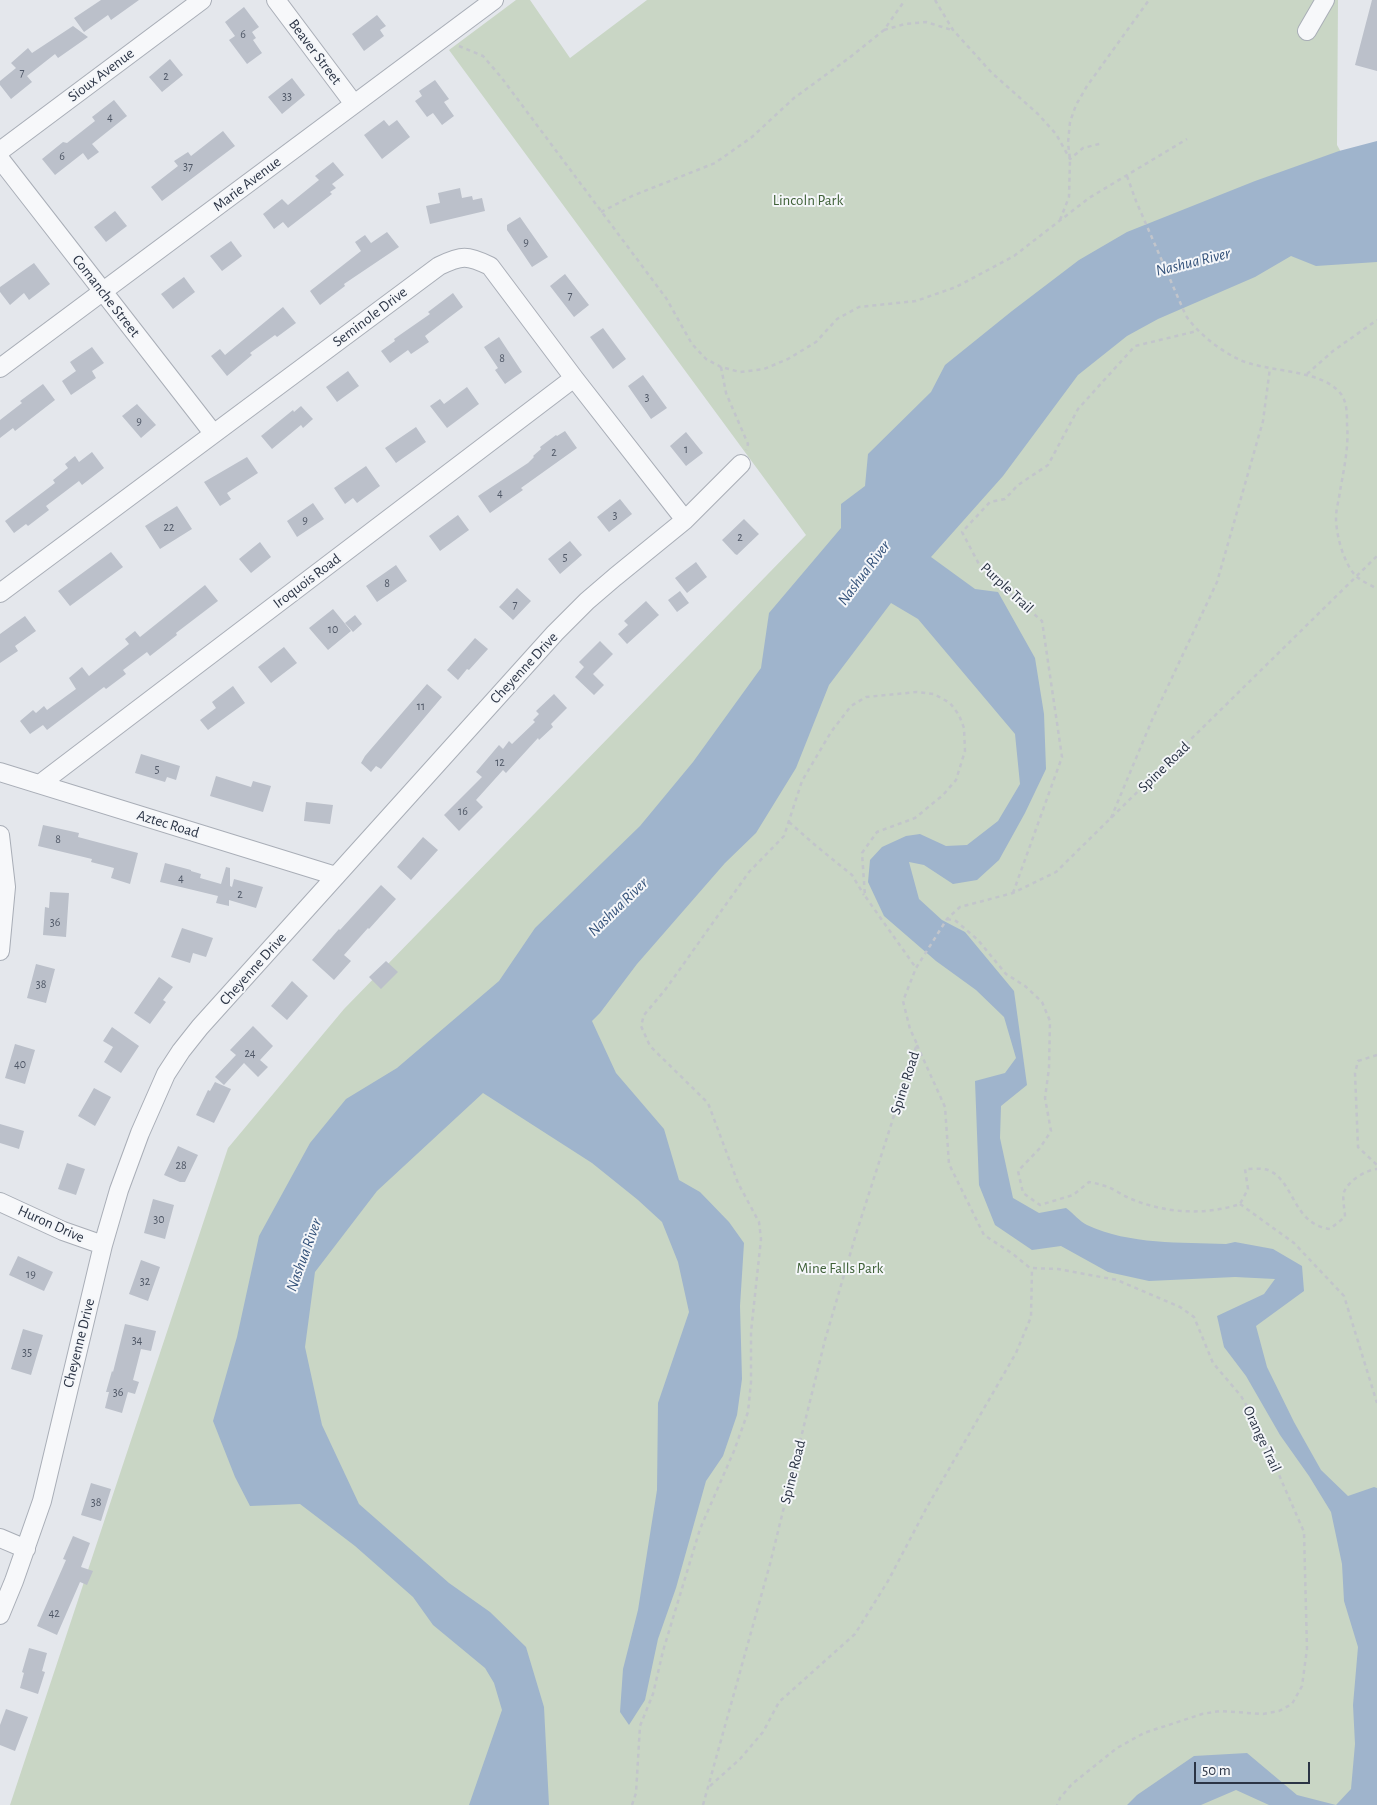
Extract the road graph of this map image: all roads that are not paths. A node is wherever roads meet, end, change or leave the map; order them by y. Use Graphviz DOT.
graph roads {
  1 [pos="202,0"];
  2 [pos="276,0"];
  3 [pos="494,0"];
  4 [pos="1325,0"];
  5 [pos="1307,31"];
  6 [pos="354,104"];
  7 [pos="0,151"];
  8 [pos="0,159"];
  9 [pos="103,292"];
  10 [pos="0,368"];
  11 [pos="574,378"];
  12 [pos="213,433"];
  13 [pos="741,464"];
  14 [pos="685,520"];
  15 [pos="0,593"];
  16 [pos="0,772"];
  17 [pos="40,784"];
  18 [pos="0,835"];
  19 [pos="336,876"];
  20 [pos="0,951"];
  21 [pos="0,1202"];
  22 [pos="104,1245"];
  23 [pos="0,1538"];
  24 [pos="26,1549"];
  25 [pos="0,1615"];
  1 -- 7 [label="street, Sioux Avenue"];
  2 -- 6 [label="street, Beaver Street"];
  3 -- 6 [label="street, Marie Avenue"];
  4 -- 5 [label="street"];
  6 -- 9 [label="street, Marie Avenue"];
  8 -- 9 [label="street, Comanche Street"];
  9 -- 10 [label="street, Marie Avenue"];
  9 -- 12 [label="street, Comanche Street"];
  11 -- 12 [label="street, Seminole Drive"];
  11 -- 14 [label="street, Seminole Drive"];
  11 -- 17 [label="street, Iroquois Road"];
  12 -- 15 [label="street, Seminole Drive"];
  13 -- 14 [label="street, Cheyenne Drive"];
  14 -- 19 [label="street, Cheyenne Drive"];
  16 -- 17 [label="street, Aztec Road"];
  17 -- 19 [label="street, Aztec Road"];
  18 -- 20 [label="street"];
  19 -- 22 [label="street, Cheyenne Drive"];
  21 -- 22 [label="street, Huron Drive"];
  22 -- 24 [label="street, Cheyenne Drive"];
  23 -- 24 [label="street"];
  24 -- 25 [label="street, Cheyenne Drive"];
}
